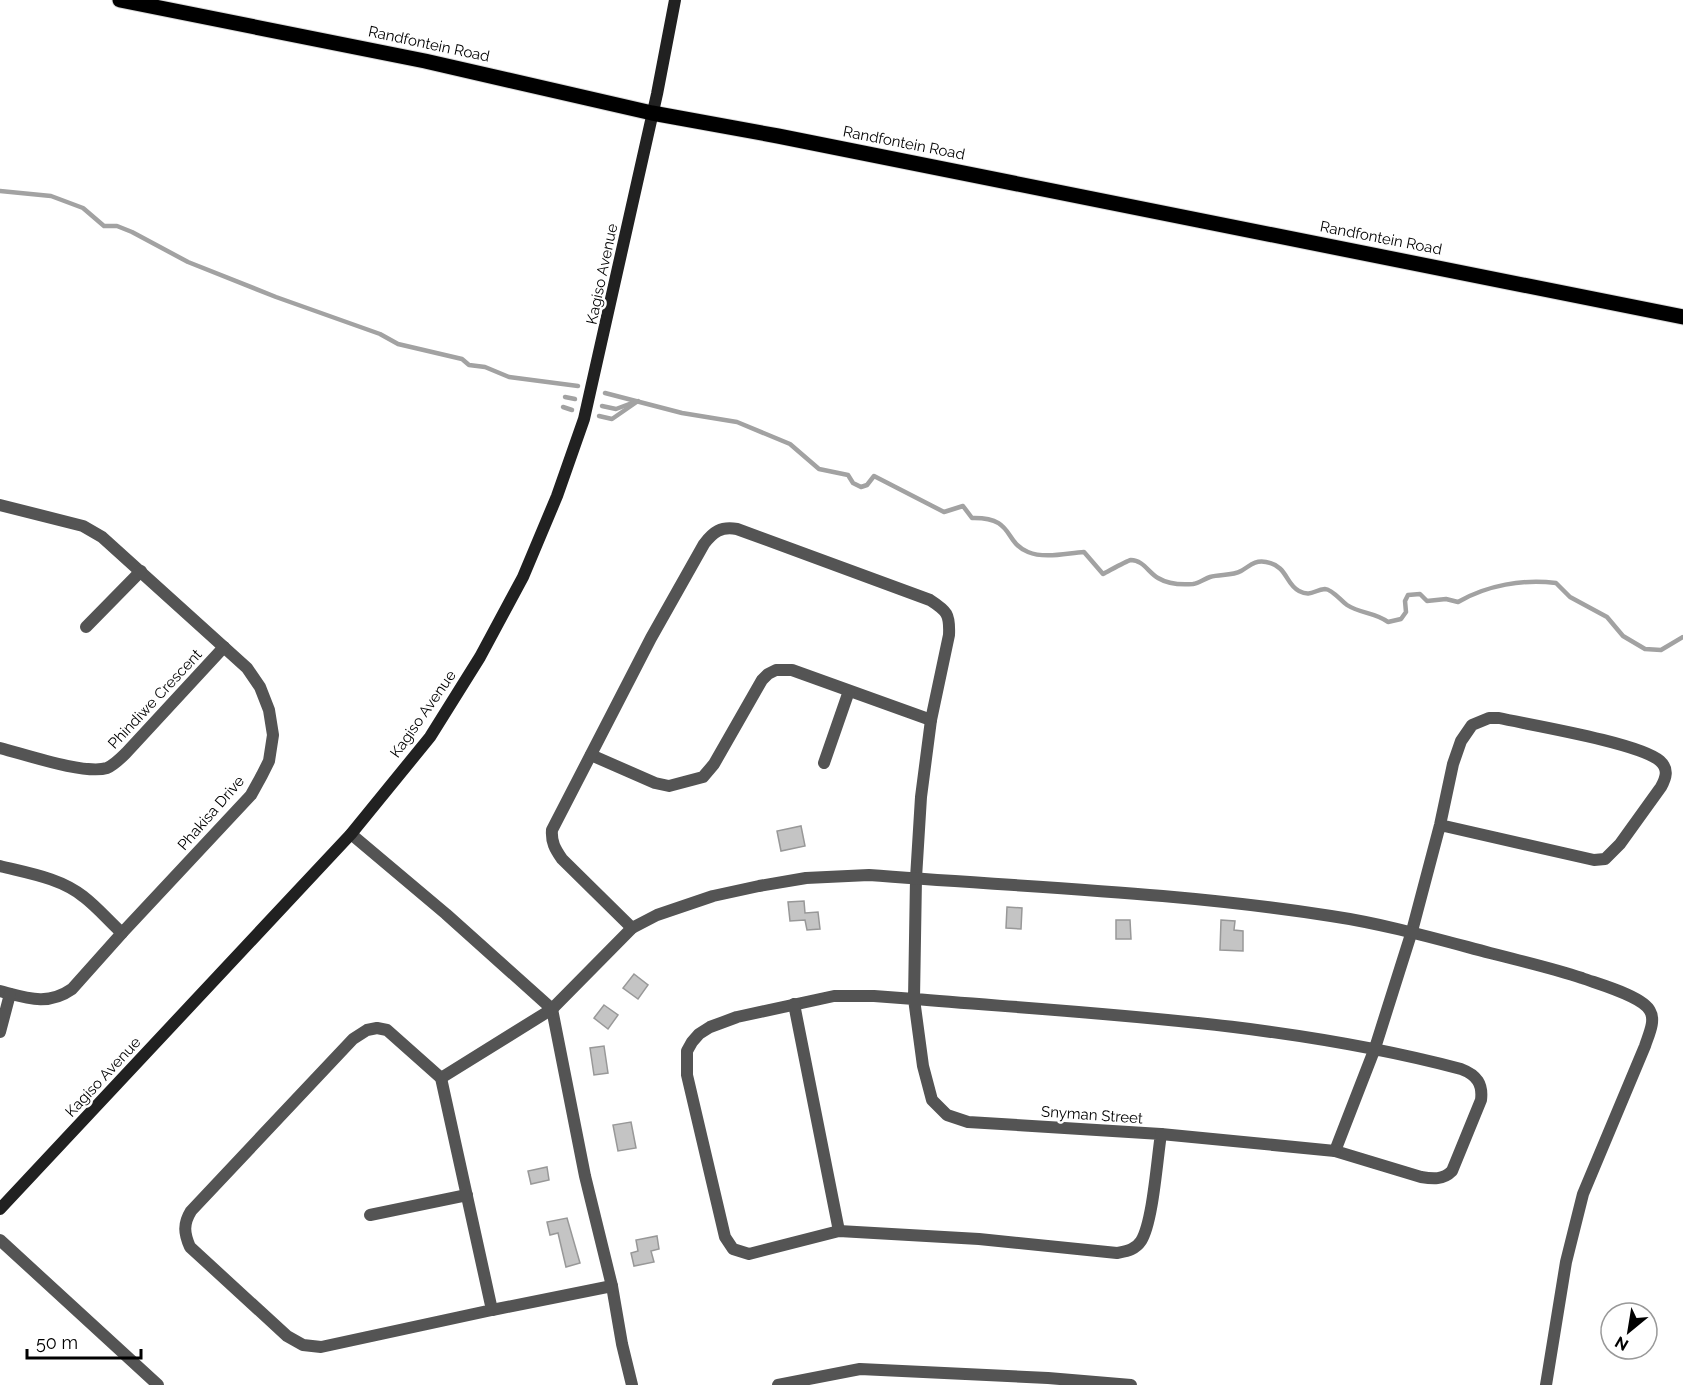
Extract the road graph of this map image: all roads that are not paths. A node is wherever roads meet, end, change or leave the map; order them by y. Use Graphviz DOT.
graph roads {
  1 [pos="120,0"];
  2 [pos="675,0"];
  3 [pos="652,113"];
  4 [pos="1683,317"];
  5 [pos="0,505"];
  6 [pos="141,571"];
  7 [pos="86,627"];
  8 [pos="224,647"];
  9 [pos="849,691"];
  10 [pos="931,720"];
  11 [pos="0,748"];
  12 [pos="591,755"];
  13 [pos="824,763"];
  14 [pos="1440,825"];
  15 [pos="351,834"];
  16 [pos="0,866"];
  17 [pos="916,878"];
  18 [pos="632,928"];
  19 [pos="1412,931"];
  20 [pos="122,933"];
  21 [pos="5,992"];
  22 [pos="914,999"];
  23 [pos="794,1004"];
  24 [pos="552,1009"];
  25 [pos="0,1032"];
  26 [pos="1375,1048"];
  27 [pos="441,1078"];
  28 [pos="1161,1134"];
  29 [pos="1335,1151"];
  30 [pos="467,1196"];
  31 [pos="0,1209"];
  32 [pos="370,1215"];
  33 [pos="838,1231"];
  34 [pos="0,1239"];
  35 [pos="612,1286"];
  36 [pos="492,1310"];
  37 [pos="158,1385"];
  38 [pos="632,1385"];
  39 [pos="778,1385"];
  40 [pos="1131,1385"];
  41 [pos="1546,1385"];
  1 -- 3 [label="main road, Randfontein Road"];
  2 -- 3 [label="street, Kagiso Avenue"];
  3 -- 4 [label="main road, Randfontein Road"];
  3 -- 15 [label="street, Kagiso Avenue"];
  5 -- 6 [label="street, Phakisa Drive"];
  6 -- 7 [label="street"];
  6 -- 8 [label="street, Phakisa Drive"];
  8 -- 11 [label="street, Phindiwe Crescent"];
  8 -- 20 [label="street, Phakisa Drive"];
  9 -- 10 [label="street"];
  9 -- 12 [label="street"];
  9 -- 13 [label="street"];
  10 -- 12 [label="street, Snyman Street"];
  10 -- 17 [label="street, Snyman Street"];
  12 -- 18 [label="street"];
  14 -- 14 [label="street"];
  14 -- 19 [label="street"];
  15 -- 24 [label="street"];
  15 -- 31 [label="street, Kagiso Avenue"];
  16 -- 20 [label="street"];
  17 -- 18 [label="street"];
  17 -- 19 [label="street"];
  17 -- 22 [label="street, Snyman Street"];
  18 -- 24 [label="street"];
  19 -- 26 [label="street"];
  19 -- 41 [label="street"];
  20 -- 21 [label="street, Phakisa Drive"];
  21 -- 25 [label="street"];
  22 -- 23 [label="street"];
  22 -- 26 [label="street"];
  22 -- 28 [label="street, Snyman Street"];
  23 -- 33 [label="street"];
  23 -- 33 [label="street, Snyman Street"];
  24 -- 27 [label="street"];
  24 -- 35 [label="street"];
  26 -- 29 [label="street"];
  26 -- 29 [label="street"];
  27 -- 30 [label="street"];
  27 -- 36 [label="street"];
  28 -- 29 [label="street"];
  28 -- 33 [label="street, Snyman Street"];
  30 -- 32 [label="street"];
  30 -- 36 [label="street"];
  34 -- 37 [label="street"];
  35 -- 36 [label="street"];
  35 -- 38 [label="street"];
  39 -- 40 [label="street"];
}
